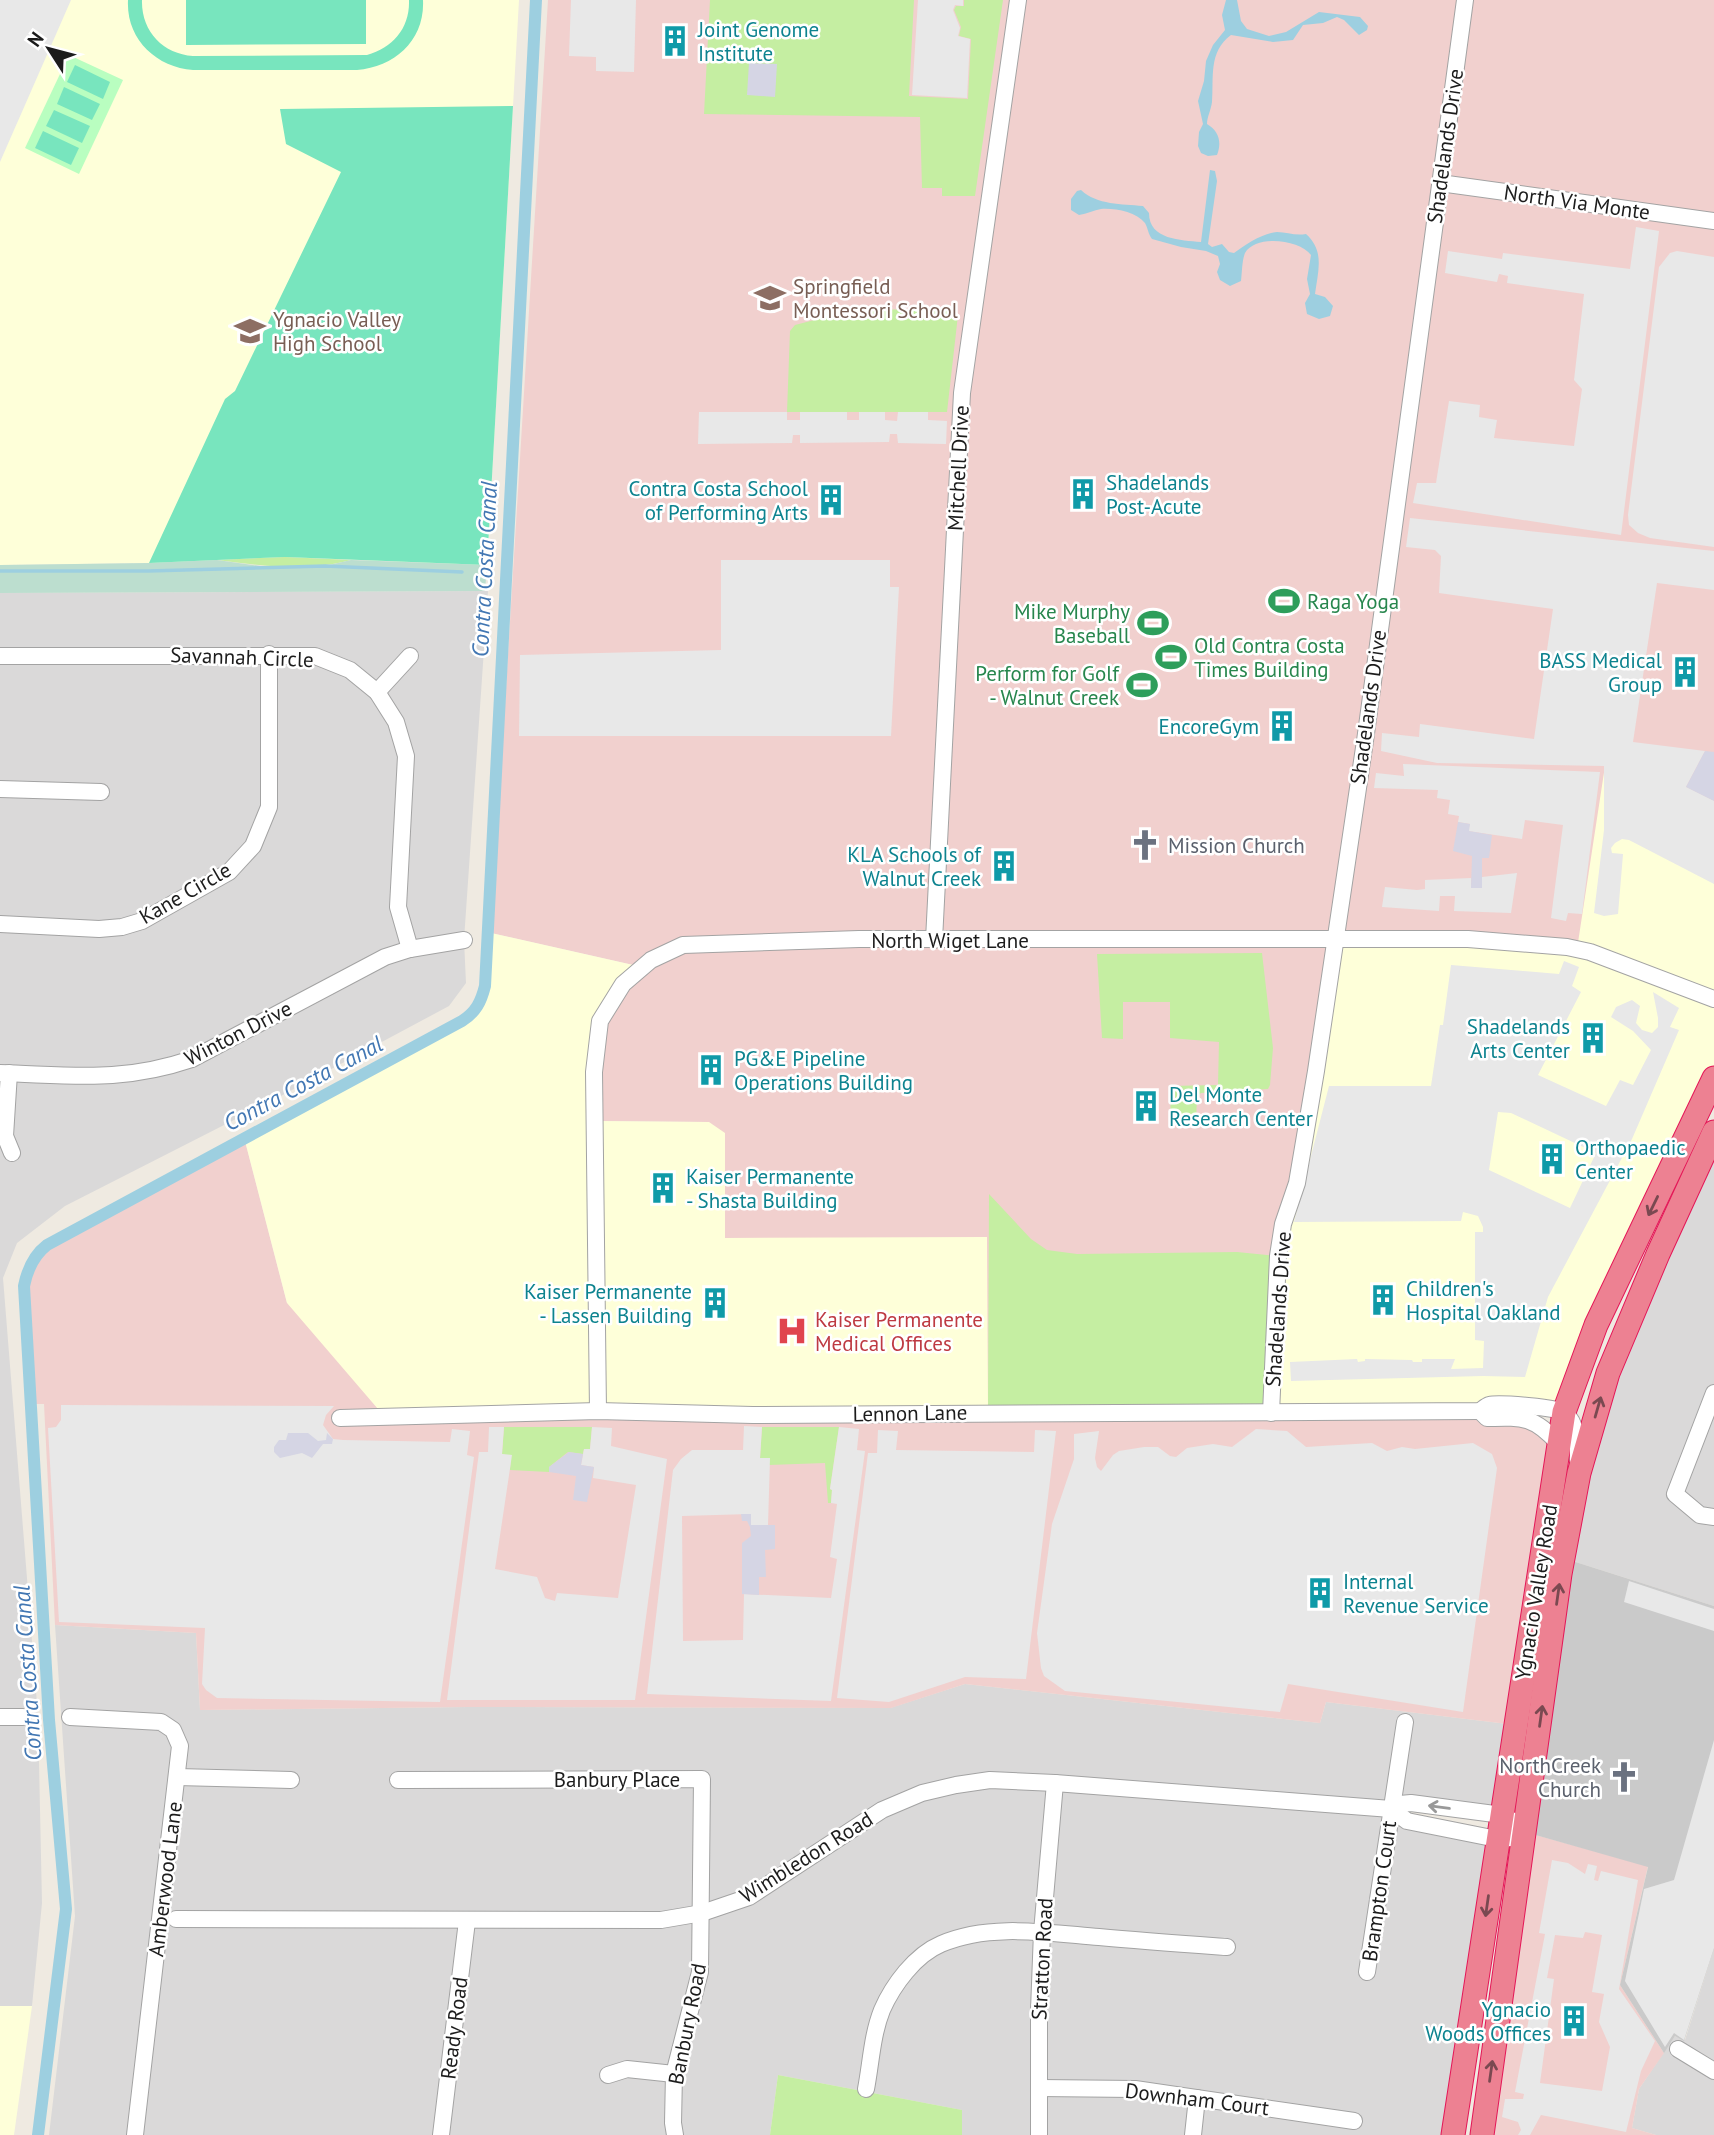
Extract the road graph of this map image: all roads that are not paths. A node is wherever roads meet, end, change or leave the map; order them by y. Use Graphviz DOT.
graph roads {
  1 [pos="1018,0"];
  2 [pos="1465,0"];
  3 [pos="1440,183"];
  4 [pos="1714,220"];
  5 [pos="269,654"];
  6 [pos="0,656"];
  7 [pos="410,656"];
  8 [pos="377,692"];
  9 [pos="0,789"];
  10 [pos="101,792"];
  11 [pos="0,924"];
  12 [pos="1335,939"];
  13 [pos="464,940"];
  14 [pos="934,940"];
  15 [pos="410,949"];
  16 [pos="1714,999"];
  17 [pos="5,1073"];
  18 [pos="1714,1078"];
  19 [pos="1714,1132"];
  20 [pos="12,1153"];
  21 [pos="1714,1393"];
  22 [pos="598,1411"];
  23 [pos="1480,1411"];
  24 [pos="1564,1412"];
  25 [pos="1271,1413"];
  26 [pos="340,1418"];
  27 [pos="1559,1444"];
  28 [pos="1579,1473"];
  29 [pos="1675,1494"];
  30 [pos="1658,1499"];
  31 [pos="1714,1517"];
  32 [pos="0,1717"];
  33 [pos="23,1717"];
  34 [pos="70,1717"];
  35 [pos="1405,1722"];
  36 [pos="177,1777"];
  37 [pos="291,1780"];
  38 [pos="398,1780"];
  39 [pos="1055,1783"];
  40 [pos="1391,1809"];
  41 [pos="1473,1811"];
  42 [pos="1502,1815"];
  43 [pos="1525,1832"];
  44 [pos="1469,1833"];
  45 [pos="1497,1839"];
  46 [pos="702,1913"];
  47 [pos="176,1919"];
  48 [pos="467,1921"];
  49 [pos="1042,1932"];
  50 [pos="1227,1947"];
  51 [pos="1367,1972"];
  52 [pos="1678,2049"];
  53 [pos="1714,2071"];
  54 [pos="674,2074"];
  55 [pos="608,2075"];
  56 [pos="1039,2088"];
  57 [pos="866,2089"];
  58 [pos="1197,2098"];
  59 [pos="1354,2121"];
  60 [pos="135,2135"];
  61 [pos="441,2135"];
  62 [pos="675,2135"];
  63 [pos="1039,2135"];
  64 [pos="1193,2135"];
  65 [pos="1453,2135"];
  66 [pos="1482,2135"];
  1 -- 14 [label="street, Mitchell Drive"];
  2 -- 3 [label="street, Shadelands Drive"];
  3 -- 4 [label="street, North Via Monte"];
  3 -- 12 [label="street, Shadelands Drive"];
  5 -- 6 [label="street, Savannah Circle"];
  5 -- 8 [label="street, Savannah Circle"];
  5 -- 11 [label="street, Kane Circle"];
  7 -- 8 [label="street"];
  8 -- 15 [label="street, Savannah Circle"];
  9 -- 10 [label="street"];
  12 -- 14 [label="street, North Wiget Lane"];
  12 -- 16 [label="street, North Wiget Lane"];
  12 -- 25 [label="street, Shadelands Drive"];
  13 -- 15 [label="street, Winton Drive"];
  14 -- 22 [label="street, North Wiget Lane"];
  15 -- 17 [label="street, Winton Drive"];
  17 -- 20 [label="street"];
  18 -- 24 [label="highway, Ygnacio Valley Road, one-way"];
  28 -- 19 [label="highway, Ygnacio Valley Road, one-way"];
  21 -- 29 [label="street"];
  22 -- 25 [label="street, Lennon Lane"];
  22 -- 26 [label="street, Lennon Lane"];
  23 -- 24 [label="street, Lennon Lane"];
  23 -- 25 [label="street, Lennon Lane"];
  23 -- 27 [label="street, Lennon Lane"];
  24 -- 27 [label="highway, Ygnacio Valley Road"];
  24 -- 28 [label="street"];
  27 -- 42 [label="highway, Ygnacio Valley Road"];
  43 -- 28 [label="highway, Ygnacio Valley Road, one-way"];
  29 -- 30 [label="street"];
  29 -- 31 [label="street"];
  32 -- 33 [label="street"];
  34 -- 36 [label="street, Amberwood Lane"];
  35 -- 40 [label="street, Brampton Court"];
  36 -- 37 [label="street"];
  36 -- 60 [label="street, Amberwood Lane"];
  38 -- 46 [label="street, Banbury Place"];
  39 -- 40 [label="street, Wimbledon Road"];
  39 -- 46 [label="street, Wimbledon Road"];
  39 -- 49 [label="street, Stratton Road"];
  41 -- 40 [label="street, Wimbledon Road, one-way"];
  40 -- 44 [label="street, Wimbledon Road"];
  40 -- 51 [label="street, Brampton Court"];
  41 -- 42 [label="street, Wimbledon Road"];
  41 -- 44 [label="street"];
  42 -- 43 [label="street, Wimbledon Road"];
  42 -- 45 [label="highway, Ygnacio Valley Road"];
  43 -- 45 [label="street, Wimbledon Road"];
  66 -- 43 [label="highway, Ygnacio Valley Road, one-way"];
  44 -- 45 [label="street, Wimbledon Road"];
  45 -- 65 [label="highway, Ygnacio Valley Road, one-way"];
  46 -- 48 [label="street, Wimbledon Road"];
  46 -- 54 [label="street, Banbury Road"];
  47 -- 48 [label="street, Wimbledon Road"];
  48 -- 61 [label="street, Ready Road"];
  49 -- 50 [label="street"];
  49 -- 56 [label="street, Stratton Road"];
  49 -- 57 [label="street"];
  52 -- 53 [label="street"];
  54 -- 55 [label="street"];
  54 -- 62 [label="street, Banbury Road"];
  56 -- 58 [label="street, Downham Court"];
  56 -- 63 [label="street, Stratton Road"];
  58 -- 59 [label="street, Downham Court"];
  58 -- 64 [label="street"];
}
